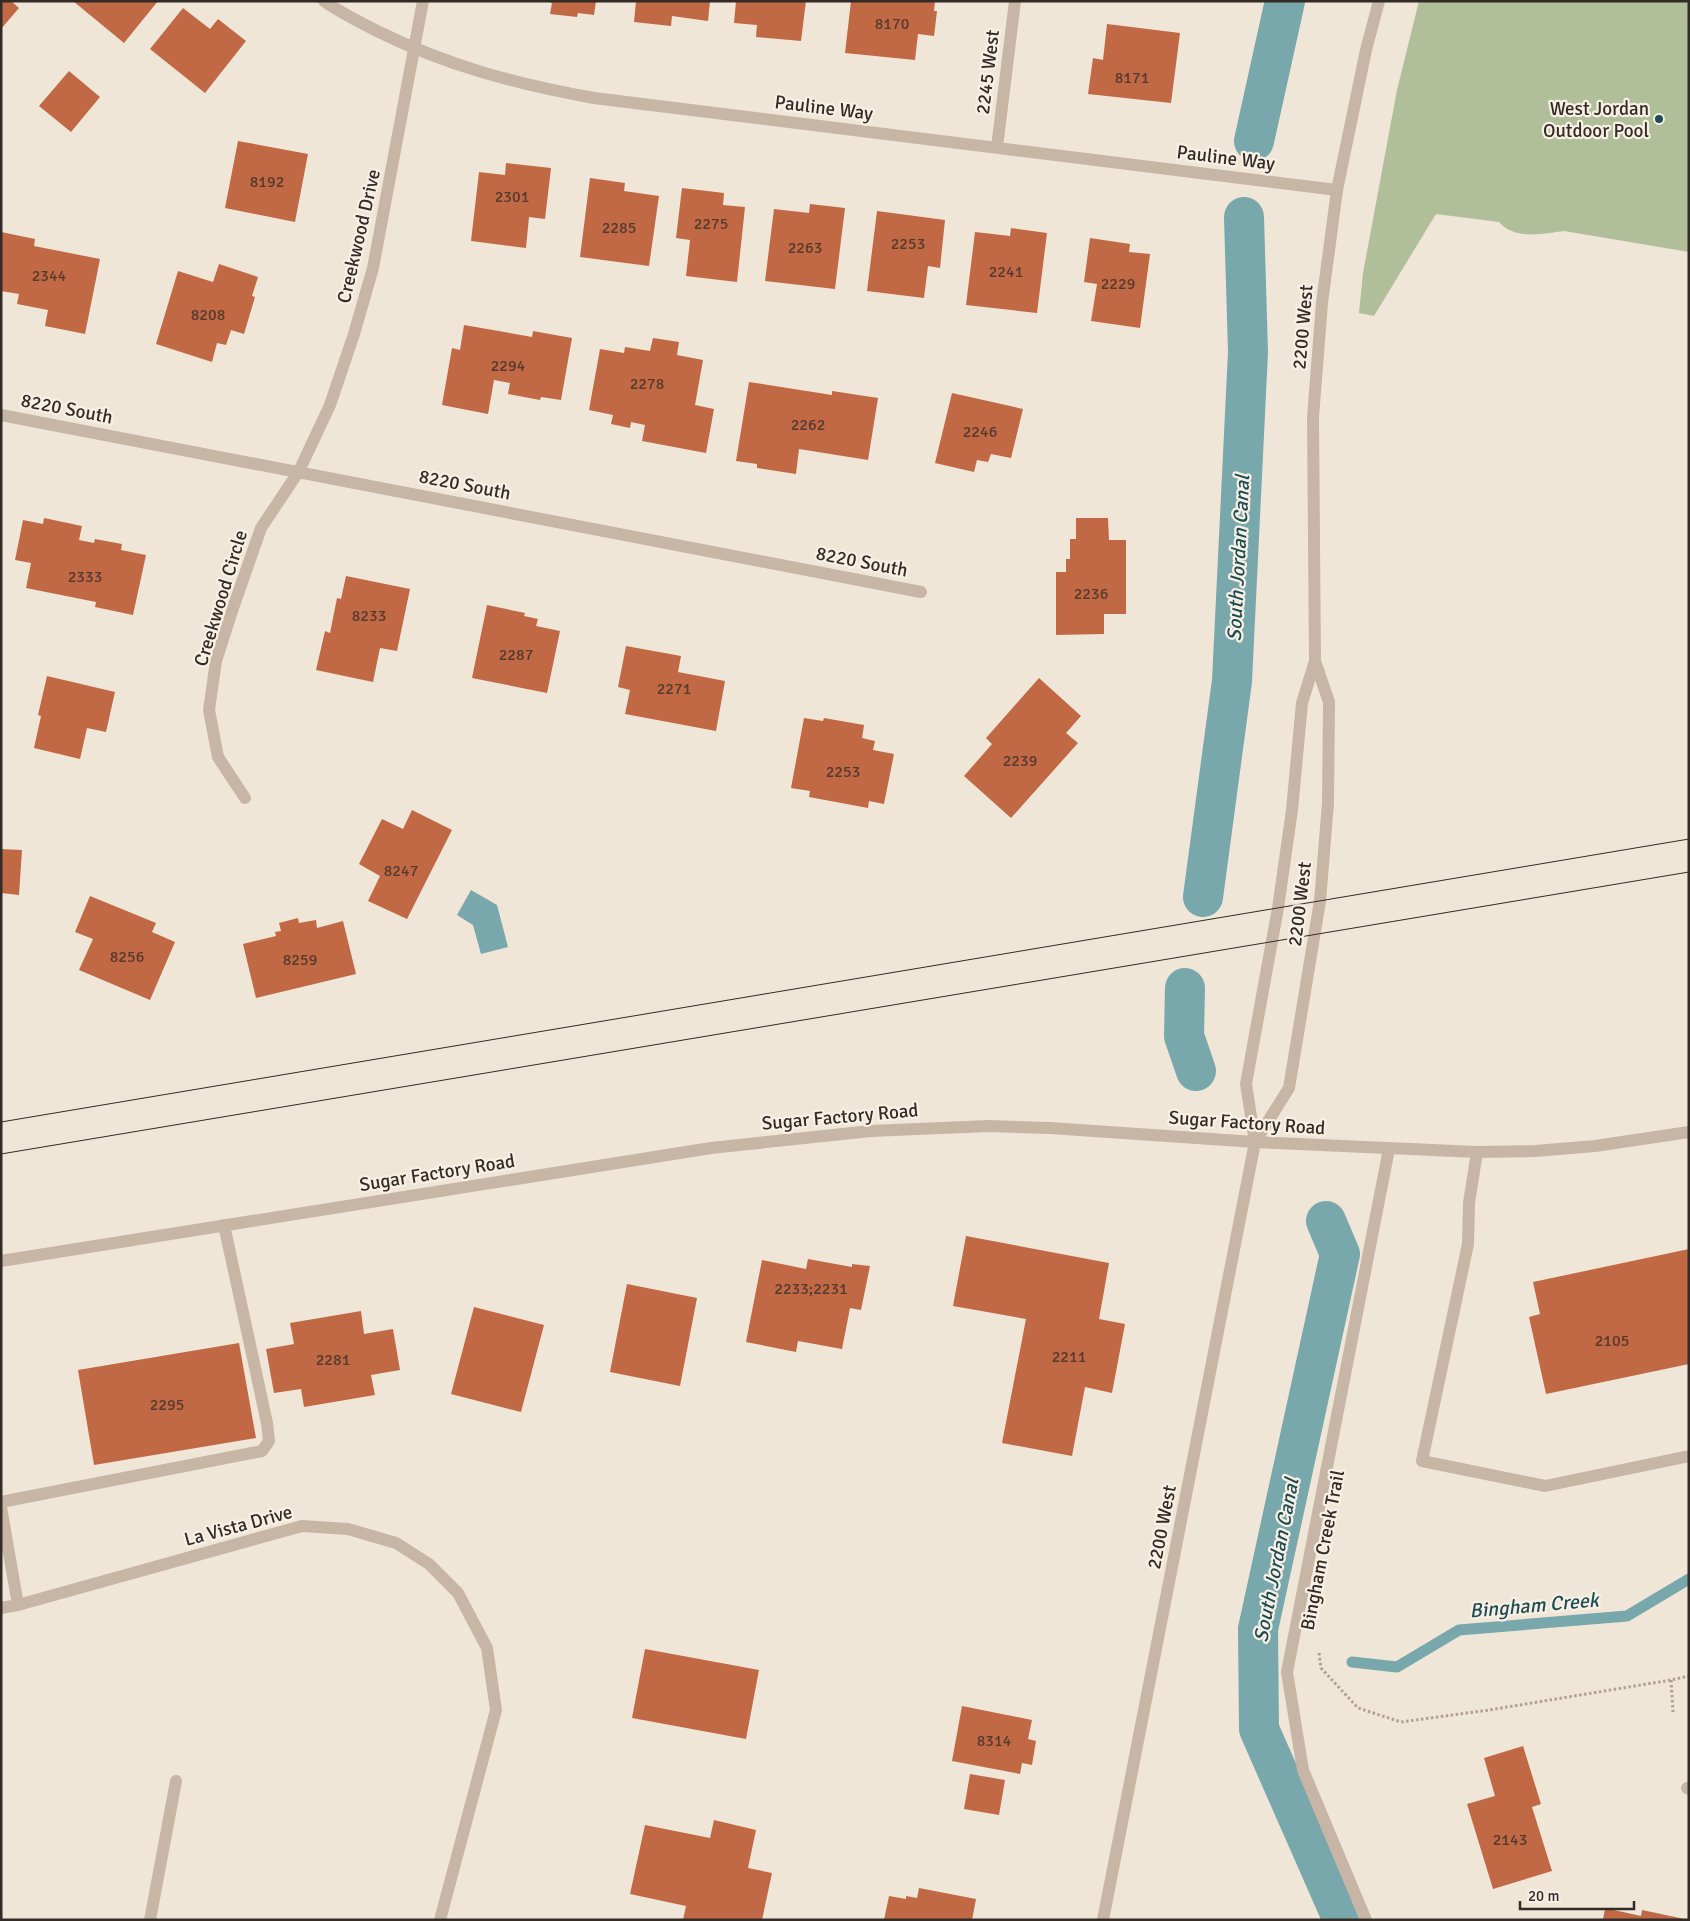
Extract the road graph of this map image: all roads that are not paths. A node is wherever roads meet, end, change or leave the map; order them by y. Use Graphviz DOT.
graph roads {
  1 [pos="324,1"];
  2 [pos="423,1"];
  3 [pos="1015,1"];
  4 [pos="1379,1"];
  5 [pos="413,49"];
  6 [pos="997,147"];
  7 [pos="1337,190"];
  8 [pos="1,414"];
  9 [pos="299,471"];
  10 [pos="921,592"];
  11 [pos="1315,661"];
  12 [pos="245,798"];
  13 [pos="1689,1132"];
  14 [pos="1255,1142"];
  15 [pos="1389,1149"];
  16 [pos="1477,1152"];
  17 [pos="224,1224"];
  18 [pos="1,1261"];
  19 [pos="1689,1456"];
  20 [pos="1,1502"];
  21 [pos="1,1507"];
  22 [pos="18,1605"];
  23 [pos="1,1608"];
  24 [pos="176,1781"];
  25 [pos="150,1920"];
  26 [pos="440,1920"];
  27 [pos="1104,1920"];
  28 [pos="1366,1920"];
  1 -- 5 [label="street, Pauline Way"];
  2 -- 5 [label="street, Creekwood Drive"];
  3 -- 6 [label="street, 2245 West"];
  4 -- 7 [label="street, 2200 West"];
  5 -- 6 [label="street, Pauline Way"];
  5 -- 9 [label="street, Creekwood Drive"];
  6 -- 7 [label="street, Pauline Way"];
  7 -- 11 [label="street, 2200 West"];
  8 -- 9 [label="street, 8220 South"];
  9 -- 10 [label="street, 8220 South"];
  9 -- 12 [label="street, Creekwood Circle"];
  11 -- 14 [label="street, 2200 West"];
  11 -- 14 [label="street, 2200 West"];
  13 -- 16 [label="street, Sugar Factory Road"];
  14 -- 15 [label="street, Sugar Factory Road"];
  14 -- 17 [label="street, Sugar Factory Road"];
  14 -- 27 [label="street, 2200 West"];
  15 -- 16 [label="street, Sugar Factory Road"];
  15 -- 28 [label="street"];
  16 -- 19 [label="street"];
  17 -- 18 [label="street, Sugar Factory Road"];
  17 -- 20 [label="street"];
  21 -- 22 [label="street"];
  22 -- 23 [label="street, La Vista Drive"];
  22 -- 26 [label="street, La Vista Drive"];
  24 -- 25 [label="street"];
}
